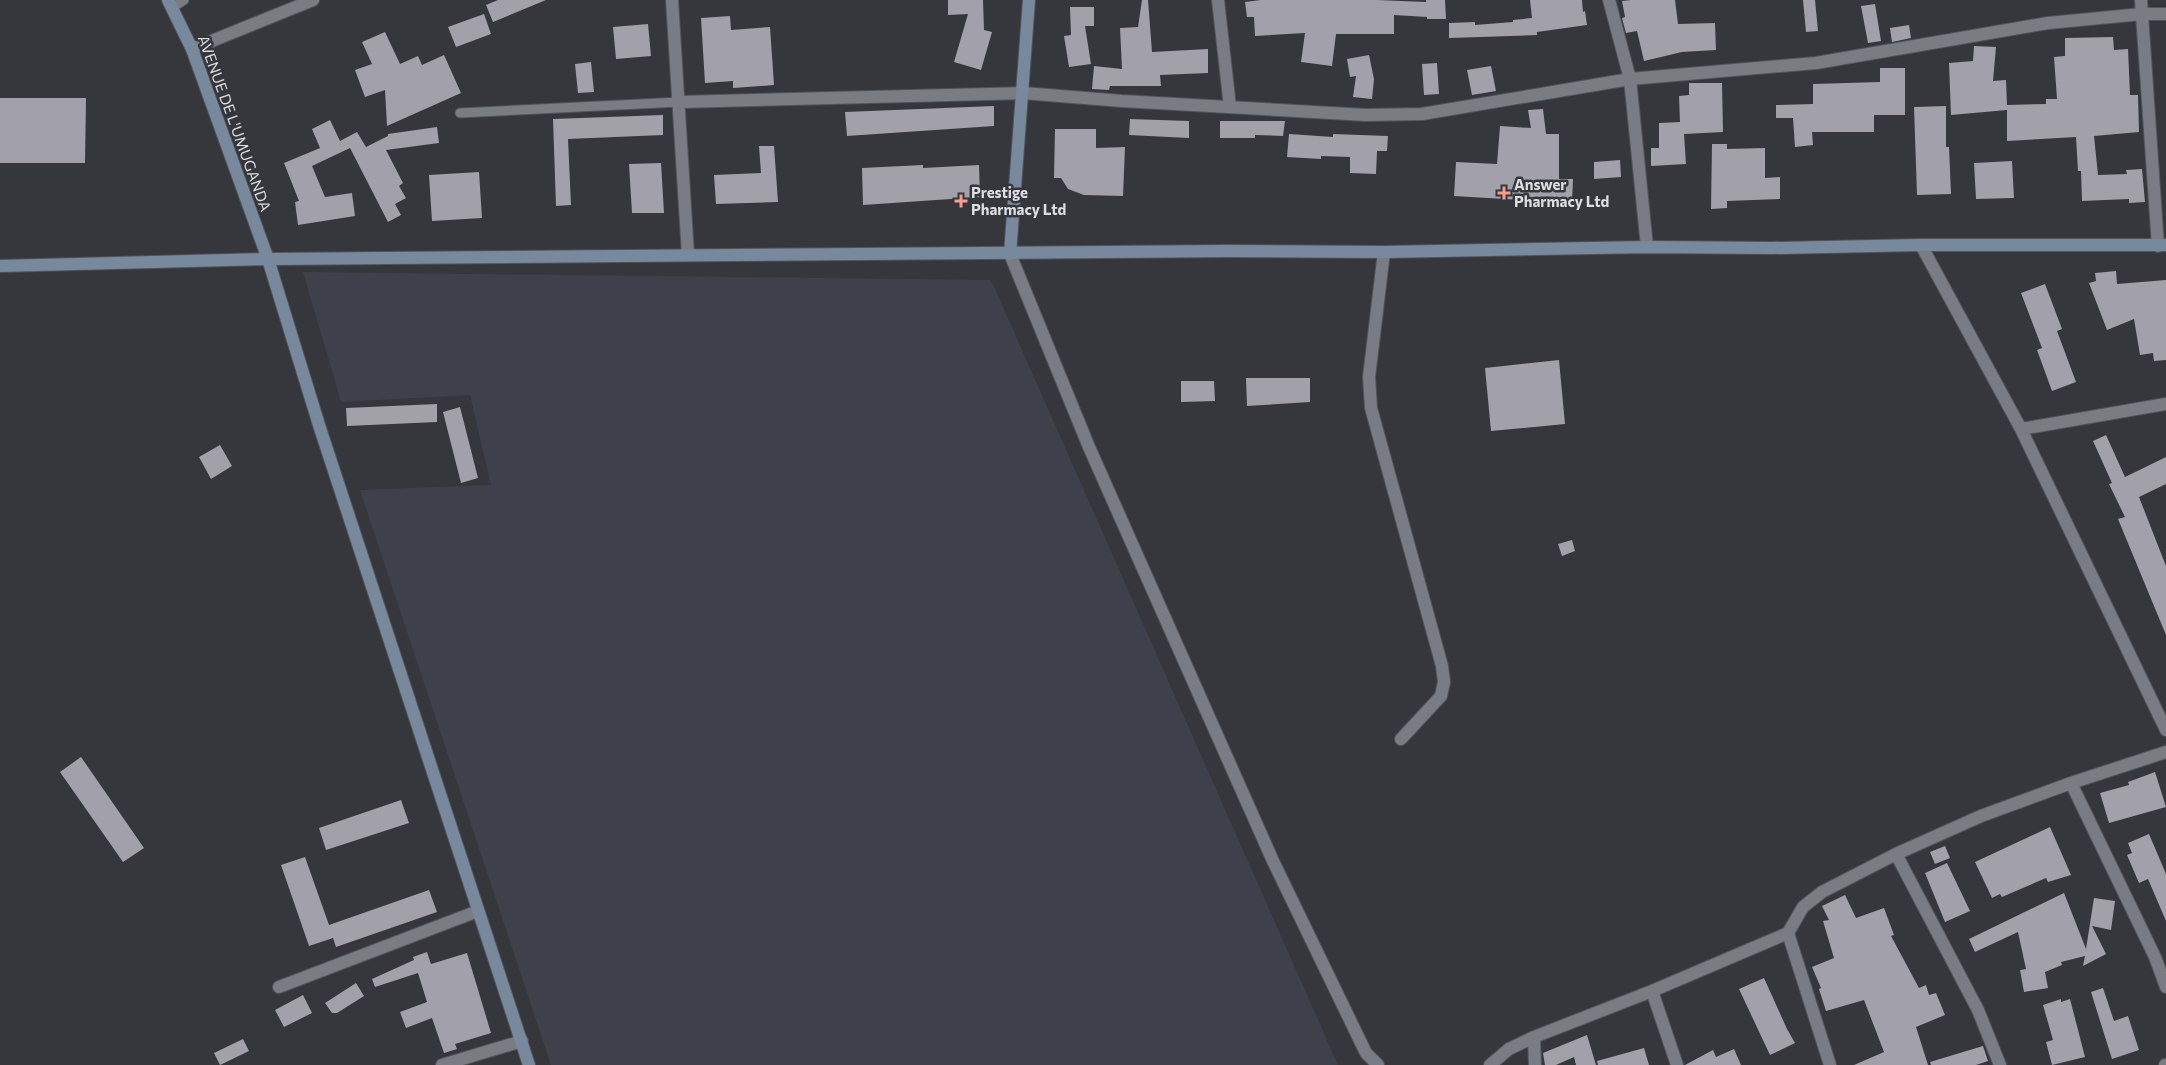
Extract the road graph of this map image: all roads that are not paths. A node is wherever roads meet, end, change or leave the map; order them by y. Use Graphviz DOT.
graph roads {
  1 [pos="184,0"];
  2 [pos="313,0"];
  3 [pos="672,0"];
  4 [pos="1030,0"];
  5 [pos="1218,0"];
  6 [pos="1610,0"];
  7 [pos="2141,0"];
  8 [pos="170,4"];
  9 [pos="2142,14"];
  10 [pos="2166,14"];
  11 [pos="192,49"];
  12 [pos="1630,79"];
  13 [pos="1023,93"];
  14 [pos="680,102"];
  15 [pos="1230,107"];
  16 [pos="460,113"];
  17 [pos="1921,244"];
  18 [pos="2162,245"];
  19 [pos="1647,247"];
  20 [pos="1384,252"];
  21 [pos="1010,254"];
  22 [pos="688,255"];
  23 [pos="268,259"];
  24 [pos="0,266"];
  25 [pos="2166,404"];
  26 [pos="2021,429"];
  27 [pos="2166,730"];
  28 [pos="1402,739"];
  29 [pos="2166,752"];
  30 [pos="2071,782"];
  31 [pos="1896,854"];
  32 [pos="478,911"];
  33 [pos="1788,933"];
  34 [pos="2166,987"];
  35 [pos="278,988"];
  36 [pos="1652,991"];
  37 [pos="1534,1038"];
  38 [pos="522,1041"];
  39 [pos="442,1065"];
  40 [pos="529,1065"];
  41 [pos="1378,1065"];
  42 [pos="1490,1065"];
  43 [pos="1535,1065"];
  44 [pos="1677,1065"];
  45 [pos="1830,1065"];
  46 [pos="2000,1065"];
  1 -- 8 [label="lane"];
  2 -- 11 [label="street"];
  3 -- 14 [label="street"];
  4 -- 13 [label="street"];
  5 -- 15 [label="street"];
  6 -- 12 [label="street"];
  7 -- 9 [label="street"];
  8 -- 11 [label="street, AVENUE DE L'UMUGANDA"];
  9 -- 10 [label="street"];
  9 -- 12 [label="street"];
  9 -- 18 [label="street"];
  11 -- 23 [label="street, AVENUE DE L'UMUGANDA"];
  12 -- 15 [label="street"];
  12 -- 19 [label="street"];
  13 -- 14 [label="street"];
  13 -- 15 [label="street"];
  13 -- 21 [label="street"];
  14 -- 16 [label="lane"];
  14 -- 22 [label="street"];
  17 -- 18 [label="street"];
  17 -- 19 [label="street"];
  17 -- 26 [label="street"];
  19 -- 20 [label="street"];
  20 -- 21 [label="street"];
  20 -- 28 [label="street"];
  21 -- 22 [label="street"];
  21 -- 41 [label="street"];
  22 -- 23 [label="street"];
  23 -- 24 [label="street"];
  23 -- 32 [label="street, AVENUE DE L'UMUGANDA"];
  25 -- 26 [label="street"];
  26 -- 27 [label="street"];
  29 -- 30 [label="street"];
  30 -- 31 [label="street"];
  30 -- 34 [label="street"];
  31 -- 33 [label="street"];
  31 -- 46 [label="street"];
  32 -- 35 [label="street"];
  32 -- 38 [label="street, AVENUE DE L'UMUGANDA"];
  33 -- 36 [label="street"];
  33 -- 45 [label="street"];
  36 -- 37 [label="street"];
  36 -- 44 [label="street"];
  37 -- 42 [label="street"];
  37 -- 43 [label="street"];
  38 -- 39 [label="street"];
  38 -- 40 [label="street, AVENUE DE L'UMUGANDA"];
}
